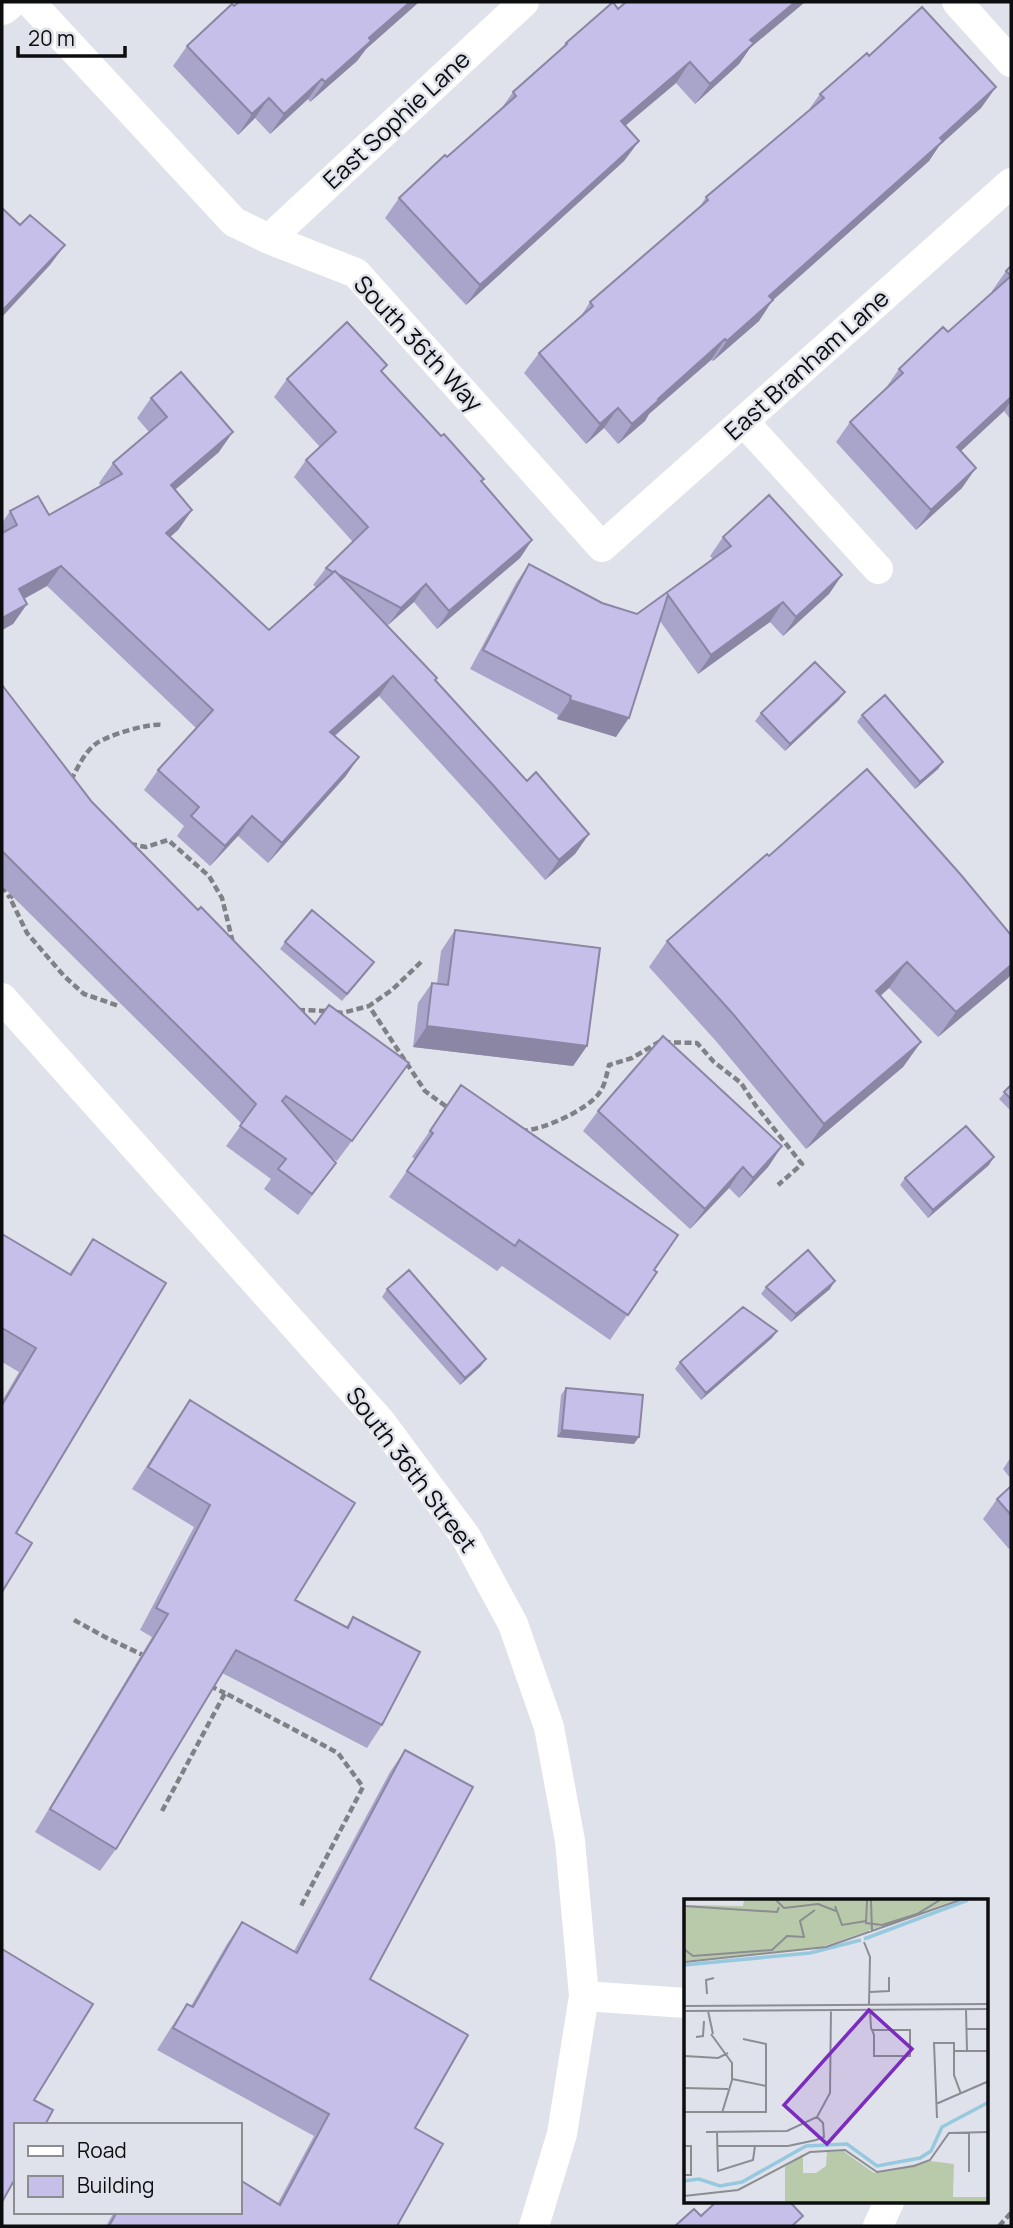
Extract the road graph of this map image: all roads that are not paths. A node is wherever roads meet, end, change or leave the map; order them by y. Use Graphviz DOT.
graph roads {
  1 [pos="7,2"];
  2 [pos="30,2"];
  3 [pos="524,2"];
  4 [pos="957,2"];
  5 [pos="2,6"];
  6 [pos="1011,62"];
  7 [pos="1011,183"];
  8 [pos="270,239"];
  9 [pos="744,421"];
  10 [pos="602,547"];
  11 [pos="878,569"];
  12 [pos="2,998"];
  13 [pos="584,1996"];
  14 [pos="684,2003"];
  15 [pos="888,2204"];
  16 [pos="534,2226"];
  17 [pos="878,2226"];
  1 -- 5 [label="main road"];
  2 -- 8 [label="street, South 36th Way"];
  3 -- 8 [label="street, East Sophie Lane"];
  4 -- 6 [label="street"];
  7 -- 9 [label="street, East Branham Lane"];
  8 -- 10 [label="street, South 36th Way"];
  9 -- 10 [label="street, East Branham Lane"];
  9 -- 11 [label="street"];
  12 -- 13 [label="street, South 36th Street"];
  13 -- 14 [label="street"];
  13 -- 16 [label="street, South 36th Street"];
  15 -- 17 [label="street"];
}
